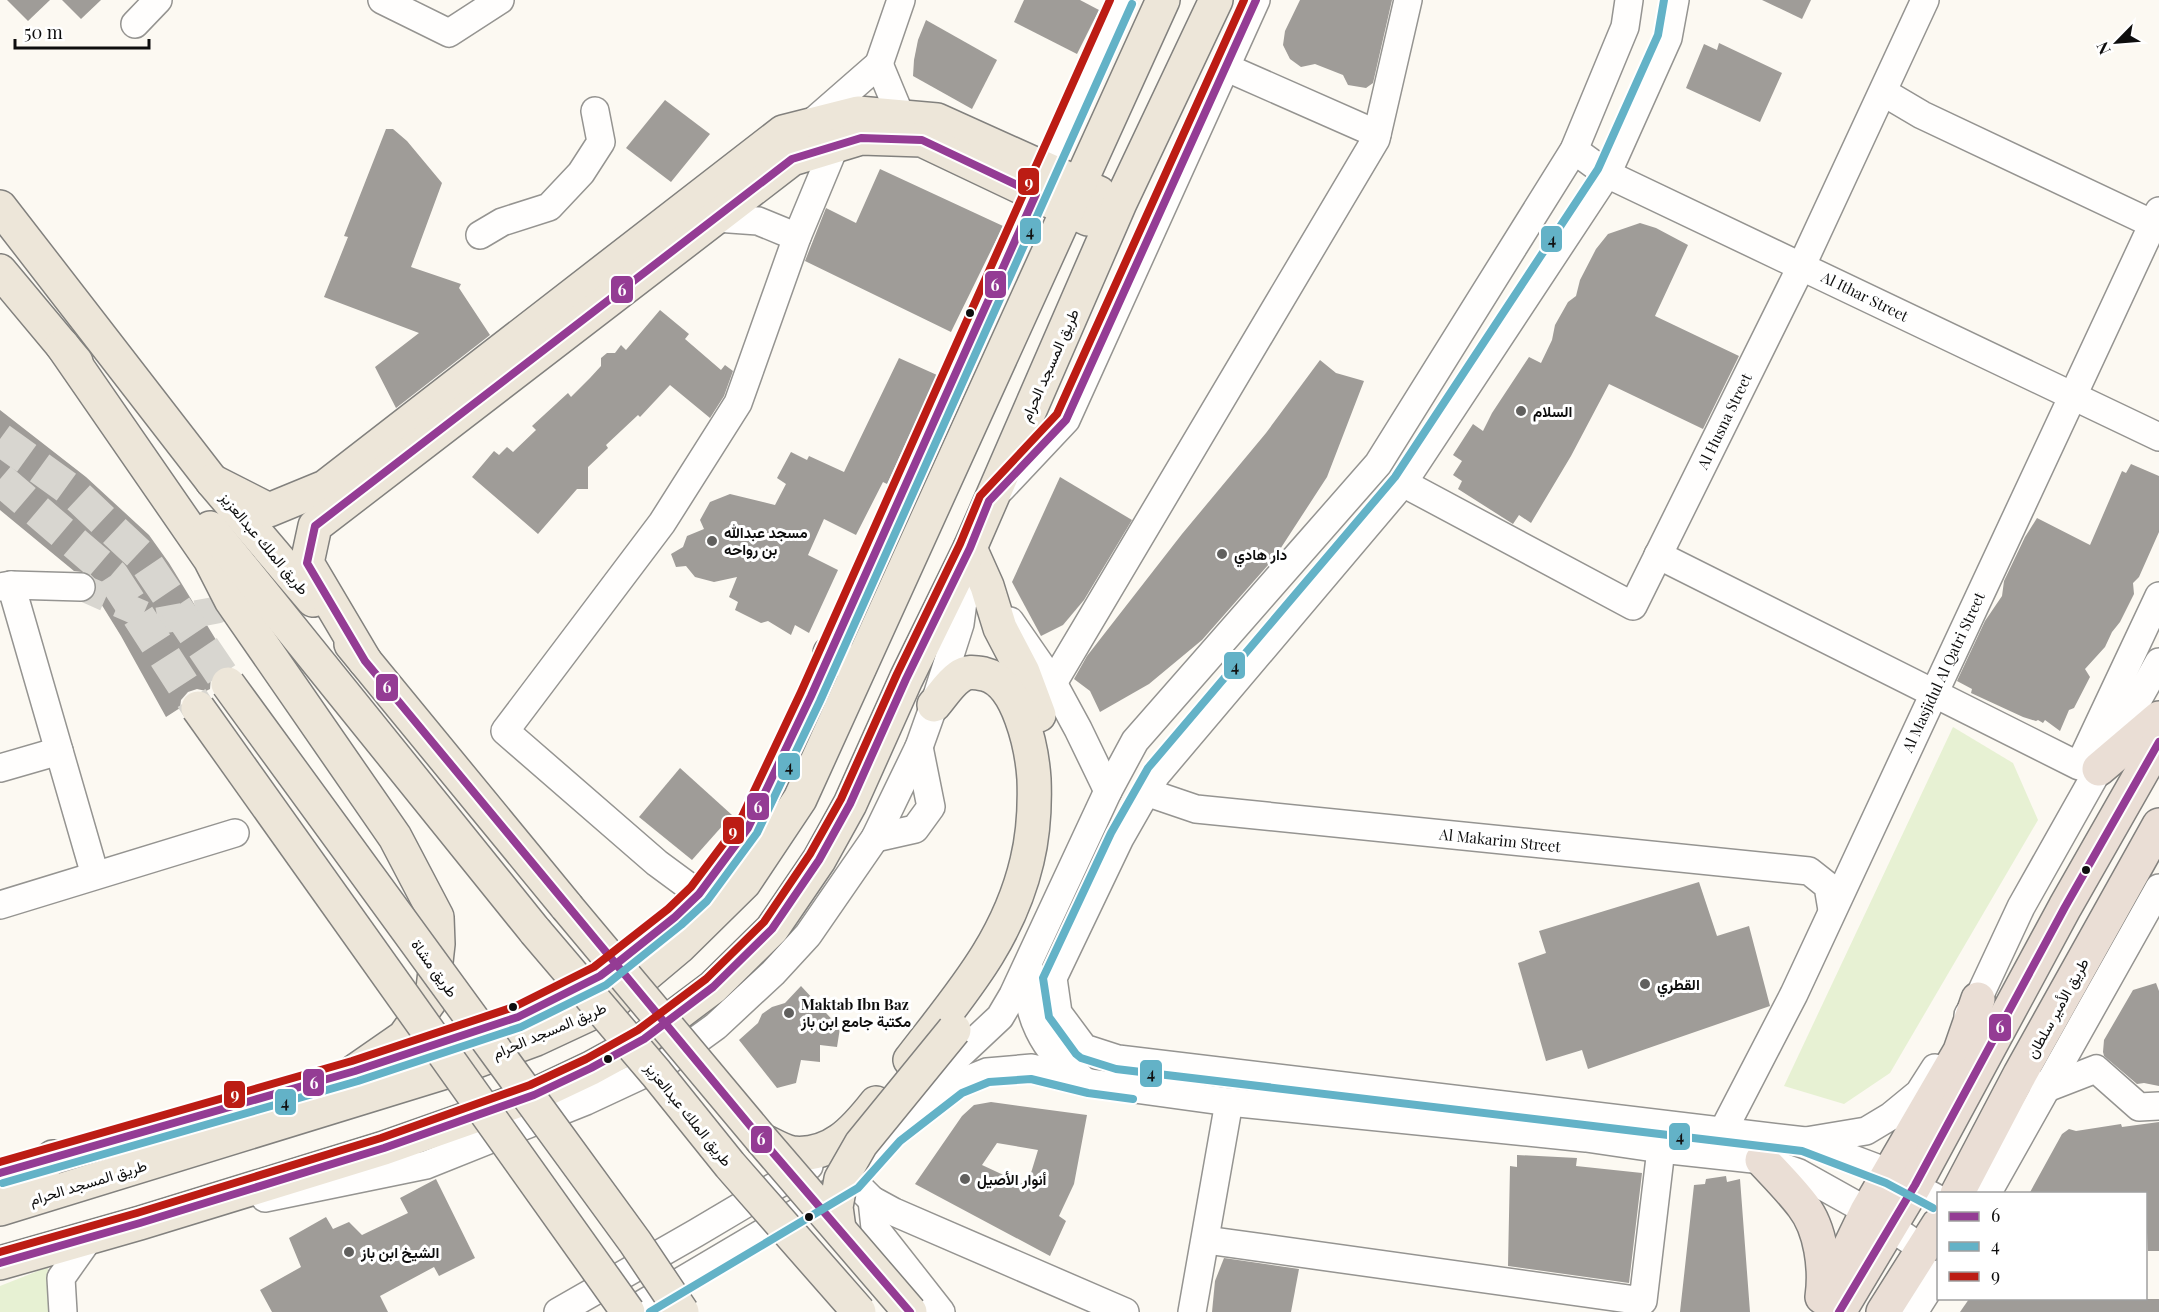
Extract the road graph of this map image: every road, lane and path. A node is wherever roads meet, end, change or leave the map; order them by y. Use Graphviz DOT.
graph roads {
  1 [pos="159,0"];
  2 [pos="500,0"];
  3 [pos="901,0"];
  4 [pos="1122,0"];
  5 [pos="1163,0"];
  6 [pos="1216,0"];
  7 [pos="1256,0"];
  8 [pos="1408,0"];
  9 [pos="1629,0"];
  10 [pos="1675,0"];
  11 [pos="1925,0"];
  12 [pos="392,2"];
  13 [pos="135,24"];
  14 [pos="879,64"];
  15 [pos="1225,68"];
  16 [pos="1882,92"];
  17 [pos="595,111"];
  18 [pos="901,117"];
  19 [pos="807,126"];
  20 [pos="1377,134"];
  21 [pos="834,147"];
  22 [pos="1574,150"];
  23 [pos="1607,174"];
  24 [pos="1041,181"];
  25 [pos="1074,196"];
  26 [pos="0,207"];
  27 [pos="1114,216"];
  28 [pos="717,218"];
  29 [pos="2156,218"];
  30 [pos="480,235"];
  31 [pos="796,237"];
  32 [pos="1802,265"];
  33 [pos="0,271"];
  34 [pos="0,296"];
  35 [pos="54,336"];
  36 [pos="2072,396"];
  37 [pos="2159,437"];
  38 [pos="212,481"];
  39 [pos="1403,483"];
  40 [pos="989,501"];
  41 [pos="970,548"];
  42 [pos="1658,555"];
  43 [pos="6,586"];
  44 [pos="987,586"];
  45 [pos="81,587"];
  46 [pos="2159,596"];
  47 [pos="830,653"];
  48 [pos="365,661"];
  49 [pos="2159,662"];
  50 [pos="859,668"];
  51 [pos="1053,683"];
  52 [pos="228,684"];
  53 [pos="1934,692"];
  54 [pos="934,705"];
  55 [pos="198,708"];
  56 [pos="2159,718"];
  57 [pos="2159,742"];
  58 [pos="919,747"];
  59 [pos="59,751"];
  60 [pos="0,768"];
  61 [pos="2099,769"];
  62 [pos="1043,779"];
  63 [pos="1108,791"];
  64 [pos="1146,792"];
  65 [pos="2159,825"];
  66 [pos="235,833"];
  67 [pos="875,838"];
  68 [pos="95,875"];
  69 [pos="2159,888"];
  70 [pos="699,894"];
  71 [pos="0,905"];
  72 [pos="1832,910"];
  73 [pos="2159,930"];
  74 [pos="2126,948"];
  75 [pos="1030,960"];
  76 [pos="1978,999"];
  77 [pos="355,1071"];
  78 [pos="2034,1081"];
  79 [pos="1091,1083"];
  80 [pos="1229,1102"];
  81 [pos="2159,1106"];
  82 [pos="1723,1131"];
  83 [pos="762,1140"];
  84 [pos="1804,1141"];
  85 [pos="1661,1149"];
  86 [pos="53,1157"];
  87 [pos="1762,1160"];
  88 [pos="0,1173"];
  89 [pos="852,1180"];
  90 [pos="1915,1186"];
  91 [pos="1958,1192"];
  92 [pos="1988,1192"];
  93 [pos="872,1200"];
  94 [pos="0,1202"];
  95 [pos="0,1209"];
  96 [pos="1879,1219"];
  97 [pos="140,1223"];
  98 [pos="839,1229"];
  99 [pos="90,1237"];
  100 [pos="1206,1240"];
  101 [pos="1933,1249"];
  102 [pos="0,1263"];
  103 [pos="1826,1310"];
  104 [pos="63,1312"];
  105 [pos="558,1312"];
  106 [pos="628,1312"];
  107 [pos="682,1312"];
  108 [pos="859,1312"];
  109 [pos="909,1312"];
  110 [pos="941,1312"];
  111 [pos="1125,1312"];
  112 [pos="1192,1312"];
  113 [pos="1883,1312"];
  114 [pos="1914,1312"];
  1 -- 13 [label="street"];
  2 -- 12 [label="street"];
  3 -- 14 [label="street"];
  4 -- 24 [label="street"];
  5 -- 25 [label="main road, طريق المسجد الحرام"];
  6 -- 27 [label="main road, طريق المسجد الحرام"];
  7 -- 15 [label="street"];
  8 -- 20 [label="street"];
  9 -- 22 [label="street"];
  10 -- 23 [label="street"];
  11 -- 16 [label="street, Al Husna Street"];
  14 -- 18 [label="street"];
  14 -- 19 [label="street"];
  15 -- 20 [label="street"];
  15 -- 40 [label="street"];
  16 -- 29 [label="street"];
  16 -- 32 [label="street, Al Husna Street"];
  17 -- 30 [label="street"];
  18 -- 19 [label="main road"];
  18 -- 24 [label="main road"];
  19 -- 38 [label="main road"];
  20 -- 51 [label="street"];
  21 -- 24 [label="main road"];
  21 -- 28 [label="main road"];
  21 -- 31 [label="street"];
  22 -- 23 [label="street, Al Ithar Street"];
  22 -- 63 [label="street"];
  23 -- 32 [label="street, Al Ithar Street"];
  23 -- 39 [label="street"];
  24 -- 25 [label="main road"];
  24 -- 47 [label="street"];
  25 -- 27 [label="main road"];
  25 -- 50 [label="main road, طريق المسجد الحرام"];
  26 -- 38 [label="main road, طريق الملك عبدالعزيز"];
  27 -- 40 [label="main road, طريق المسجد الحرام"];
  28 -- 31 [label="street"];
  28 -- 48 [label="main road"];
  29 -- 36 [label="street, Al Masjidul Al Qatri Street"];
  31 -- 70 [label="street"];
  32 -- 36 [label="street, Al Ithar Street"];
  32 -- 42 [label="street, Al Husna Street"];
  33 -- 35 [label="main road, طريق الملك عبدالعزيز"];
  34 -- 35 [label="street"];
  35 -- 77 [label="main road"];
  35 -- 108 [label="main road, طريق الملك عبدالعزيز, bridge"];
  36 -- 37 [label="street, Al Ithar Street"];
  36 -- 53 [label="street, Al Masjidul Al Qatri Street"];
  38 -- 48 [label="main road, طريق الملك عبدالعزيز"];
  39 -- 42 [label="street, Al Husna Street"];
  39 -- 64 [label="street"];
  40 -- 41 [label="main road, طريق المسجد الحرام"];
  41 -- 44 [label="main road"];
  41 -- 54 [label="street"];
  41 -- 97 [label="main road, طريق المسجد الحرام"];
  42 -- 53 [label="street"];
  43 -- 45 [label="street"];
  43 -- 59 [label="street"];
  44 -- 51 [label="street"];
  44 -- 62 [label="main road"];
  46 -- 53 [label="street"];
  47 -- 50 [label="main road"];
  47 -- 70 [label="street"];
  48 -- 83 [label="main road, طريق الملك عبدالعزيز, bridge"];
  49 -- 61 [label="street"];
  50 -- 95 [label="main road, طريق المسجد الحرام"];
  51 -- 63 [label="street"];
  52 -- 107 [label="main road, طريق مشاة, bridge"];
  53 -- 72 [label="street, Al Masjidul Al Qatri Street"];
  54 -- 58 [label="street"];
  54 -- 62 [label="main road"];
  55 -- 106 [label="main road, bridge"];
  56 -- 61 [label="highway"];
  57 -- 90 [label="highway"];
  58 -- 67 [label="street"];
  58 -- 67 [label="street"];
  59 -- 60 [label="street"];
  59 -- 68 [label="street"];
  61 -- 76 [label="street"];
  62 -- 83 [label="main road"];
  62 -- 98 [label="main road, bridge"];
  63 -- 75 [label="street"];
  64 -- 72 [label="street, Al Makarim Street"];
  64 -- 82 [label="street"];
  65 -- 78 [label="highway, طريق الأمير سلطان"];
  66 -- 68 [label="street"];
  67 -- 97 [label="street"];
  68 -- 71 [label="street"];
  69 -- 74 [label="street"];
  70 -- 77 [label="street"];
  72 -- 82 [label="street, Al Masjidul Al Qatri Street"];
  73 -- 74 [label="street"];
  74 -- 78 [label="street"];
  75 -- 79 [label="street"];
  75 -- 105 [label="street"];
  76 -- 84 [label="street"];
  76 -- 90 [label="highway"];
  77 -- 86 [label="street"];
  78 -- 81 [label="street"];
  78 -- 91 [label="highway, طريق الأمير سلطان"];
  78 -- 92 [label="street"];
  79 -- 80 [label="street"];
  79 -- 89 [label="street"];
  80 -- 85 [label="street"];
  80 -- 100 [label="street"];
  82 -- 84 [label="street"];
  83 -- 98 [label="main road, طريق الملك عبدالعزيز, bridge"];
  84 -- 90 [label="street"];
  85 -- 87 [label="street"];
  85 -- 100 [label="street"];
  86 -- 88 [label="street"];
  86 -- 94 [label="main road"];
  87 -- 96 [label="street"];
  87 -- 103 [label="highway"];
  89 -- 93 [label="street"];
  89 -- 106 [label="street"];
  90 -- 96 [label="highway"];
  93 -- 110 [label="street"];
  93 -- 111 [label="street"];
  96 -- 101 [label="street"];
  96 -- 103 [label="highway"];
  97 -- 99 [label="main road, طريق المسجد الحرام"];
  98 -- 109 [label="main road, طريق الملك عبدالعزيز, bridge"];
  99 -- 102 [label="main road, طريق المسجد الحرام"];
  99 -- 104 [label="street"];
  100 -- 112 [label="street"];
  101 -- 113 [label="highway"];
  101 -- 114 [label="street"];
}
